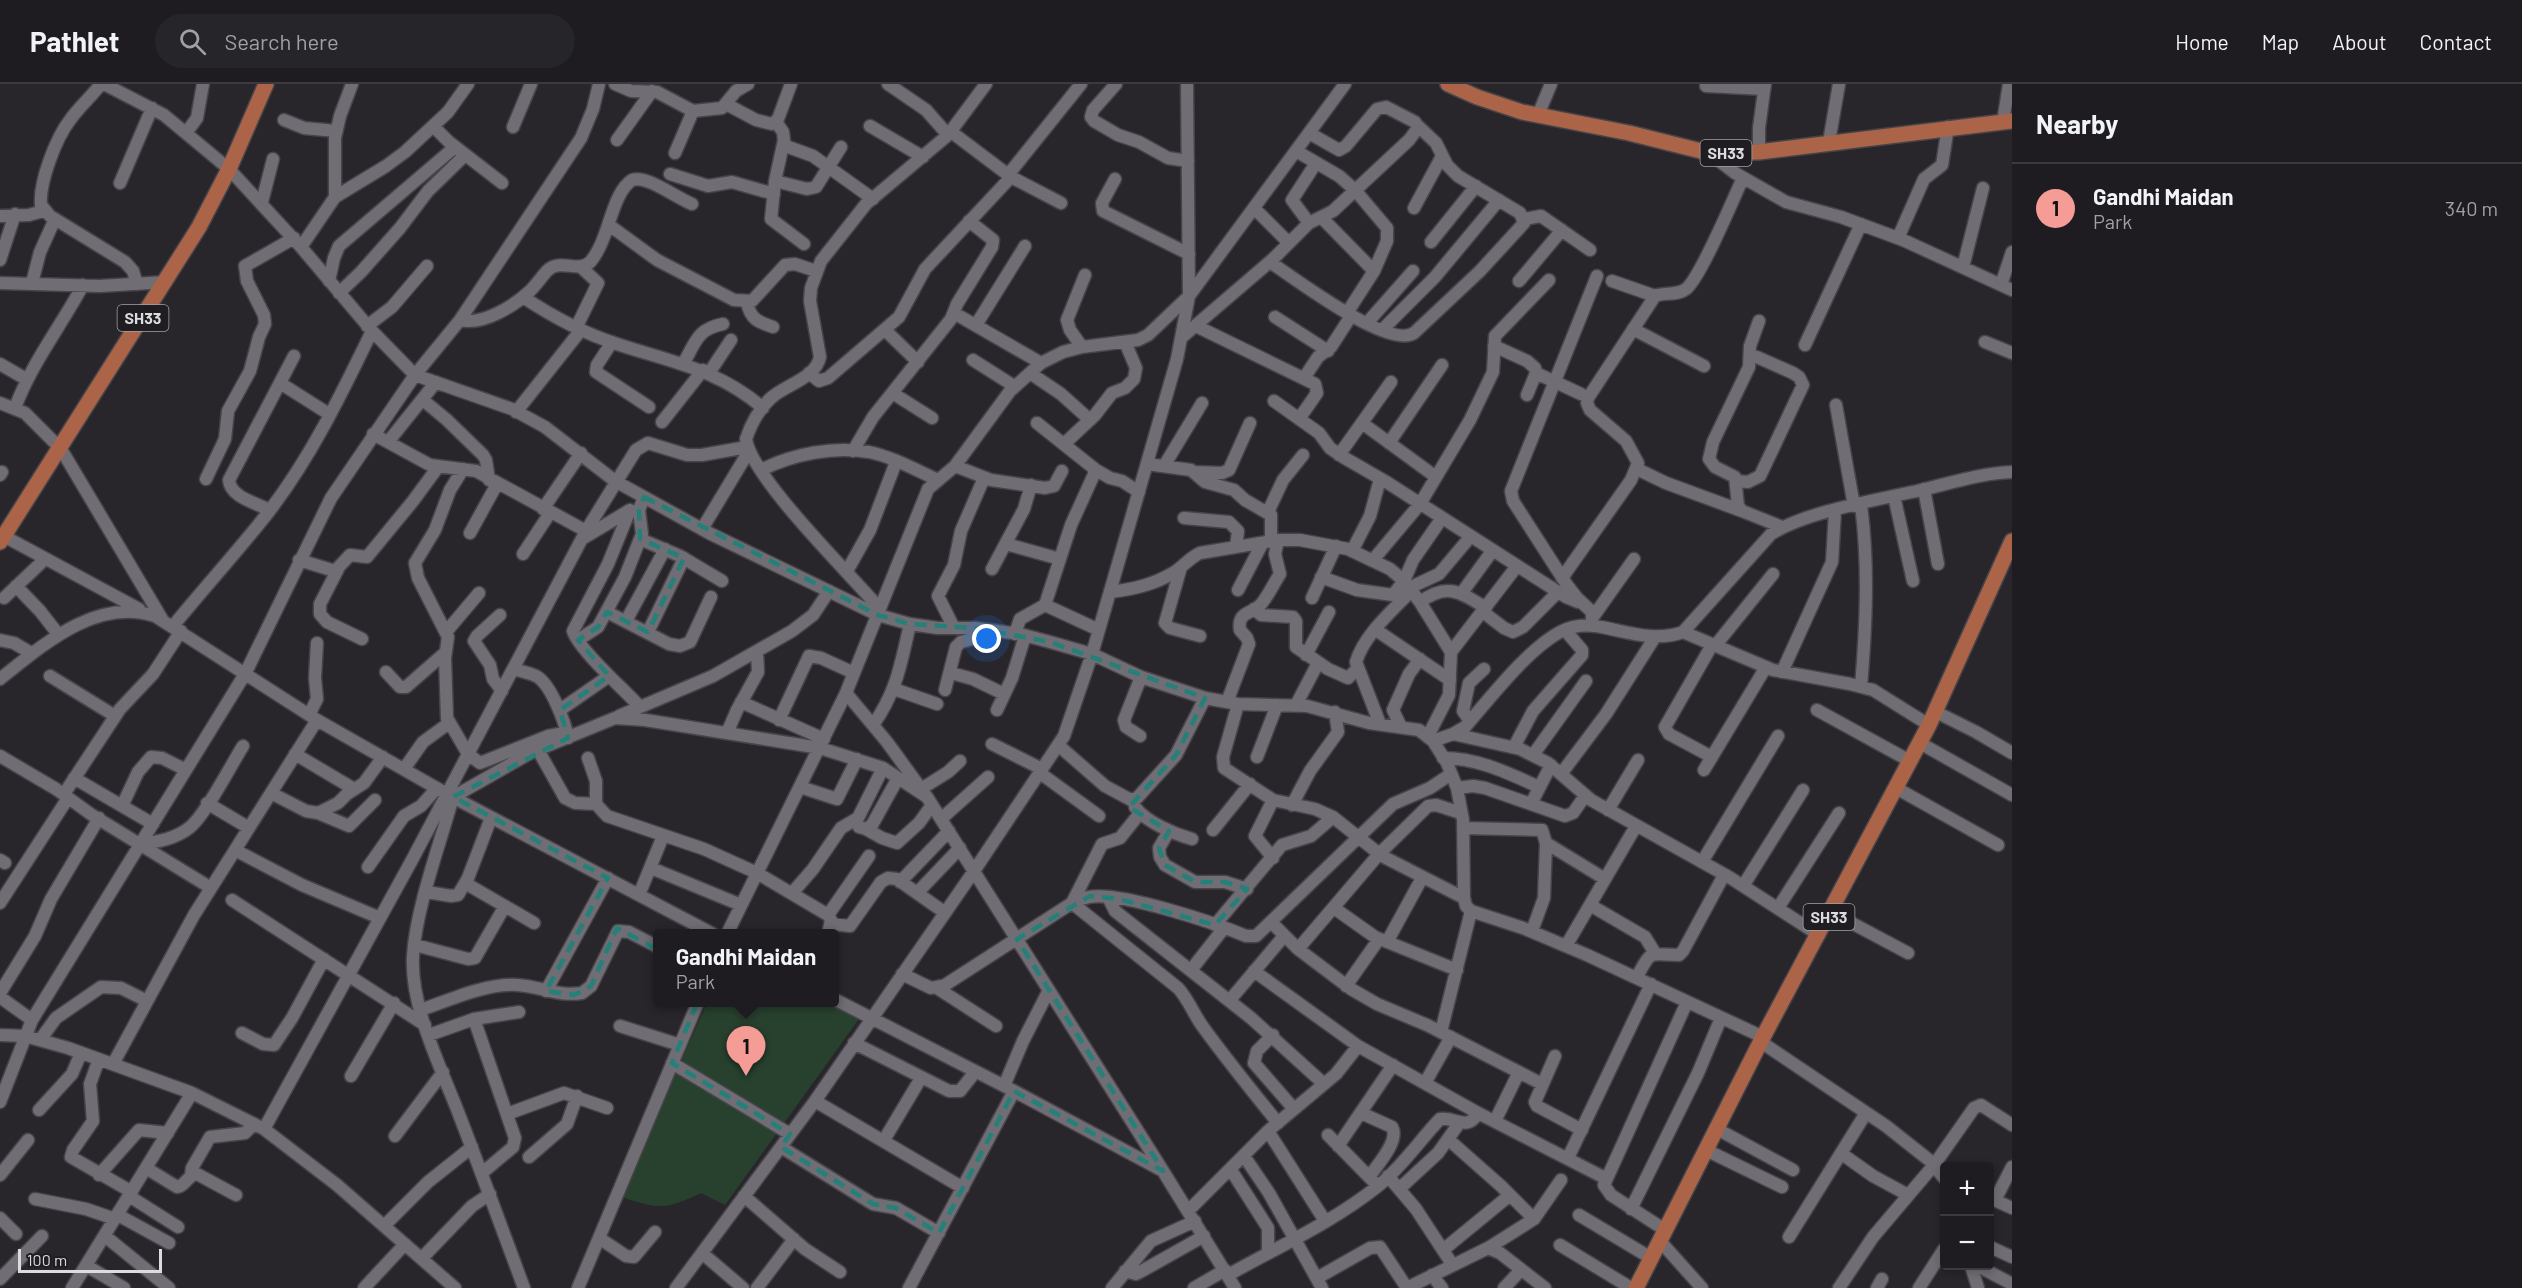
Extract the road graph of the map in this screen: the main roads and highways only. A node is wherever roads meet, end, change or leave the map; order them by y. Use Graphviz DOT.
graph roads {
  1 [pos="266,84"];
  2 [pos="1448,84"];
  3 [pos="2008,121"];
  4 [pos="1,537"];
  5 [pos="2012,541"];
  6 [pos="1636,1288"];
  1 -- 4 [label="main road, SH33"];
  2 -- 3 [label="main road, SH33"];
  5 -- 6 [label="main road, SH33"];
}
